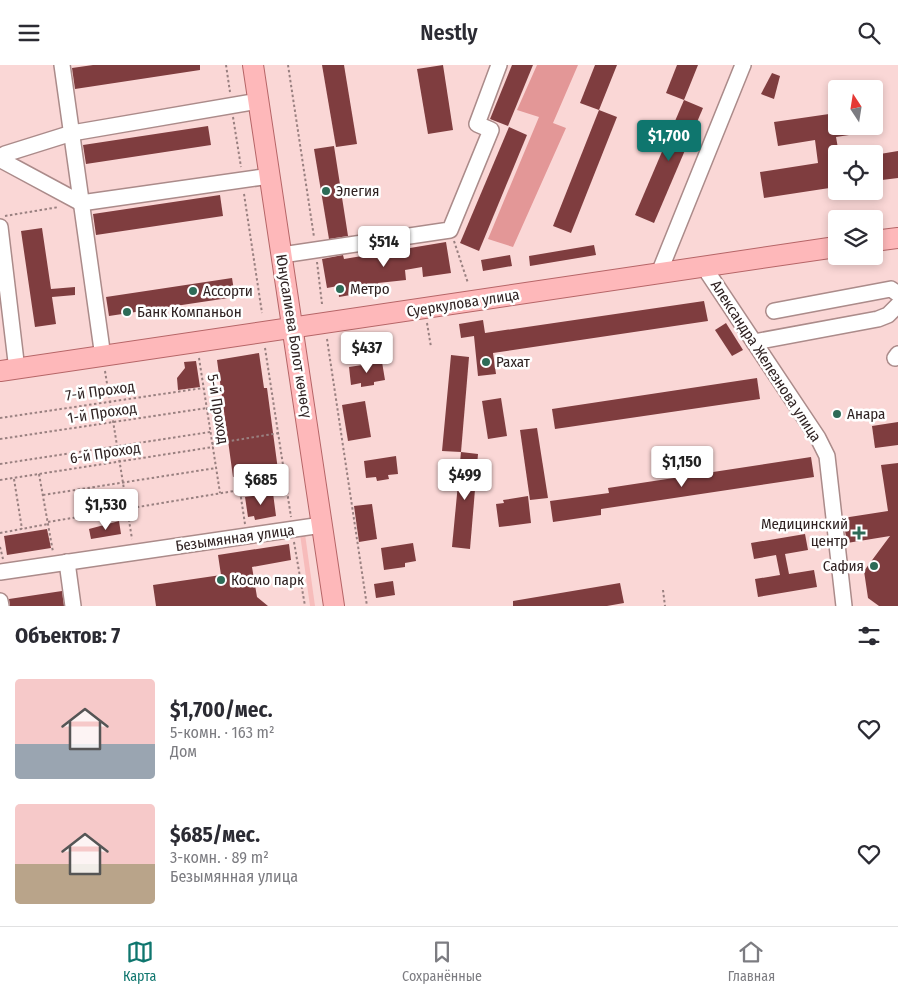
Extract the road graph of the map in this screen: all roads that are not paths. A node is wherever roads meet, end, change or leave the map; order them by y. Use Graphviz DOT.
graph roads {
  1 [pos="62,65"];
  2 [pos="253,65"];
  3 [pos="499,65"];
  4 [pos="742,65"];
  5 [pos="258,101"];
  6 [pos="72,133"];
  7 [pos="270,176"];
  8 [pos="81,203"];
  9 [pos="0,227"];
  10 [pos="898,238"];
  11 [pos="883,240"];
  12 [pos="828,248"];
  13 [pos="282,255"];
  14 [pos="704,267"];
  15 [pos="659,273"];
  16 [pos="898,294"];
  17 [pos="898,305"];
  18 [pos="774,311"];
  19 [pos="292,327"];
  20 [pos="754,342"];
  21 [pos="104,364"];
  22 [pos="8,370"];
  23 [pos="322,525"];
  24 [pos="62,563"];
  25 [pos="0,572"];
  26 [pos="74,606"];
  27 [pos="334,606"];
  28 [pos="844,606"];
  1 -- 6 [label="street"];
  2 -- 5 [label="main road, Юнусалиева Болот көчөсү"];
  3 -- 13 [label="street"];
  4 -- 15 [label="street"];
  5 -- 6 [label="street"];
  5 -- 7 [label="main road, Юнусалиева Болот көчөсү"];
  6 -- 8 [label="street"];
  6 -- 8 [label="street"];
  7 -- 8 [label="street"];
  7 -- 13 [label="main road, Юнусалиева Болот көчөсү"];
  8 -- 21 [label="street"];
  9 -- 22 [label="street"];
  10 -- 11 [label="main road"];
  12 -- 14 [label="main road, Суеркулова улица"];
  13 -- 19 [label="main road, Юнусалиева Болот көчөсү"];
  14 -- 15 [label="main road, Суеркулова улица"];
  14 -- 20 [label="street, Александра Железнова улица"];
  15 -- 19 [label="main road, Суеркулова улица"];
  16 -- 18 [label="street"];
  17 -- 20 [label="street"];
  19 -- 21 [label="main road, Суеркулова улица"];
  19 -- 23 [label="main road, Юнусалиева Болот көчөсү"];
  20 -- 28 [label="street, Александра Железнова улица"];
  21 -- 22 [label="main road, Суеркулова улица"];
  23 -- 24 [label="street, Безымянная улица"];
  23 -- 27 [label="main road, Юнусалиева Болот көчөсү"];
  24 -- 25 [label="street, Безымянная улица"];
  24 -- 26 [label="street"];
}
